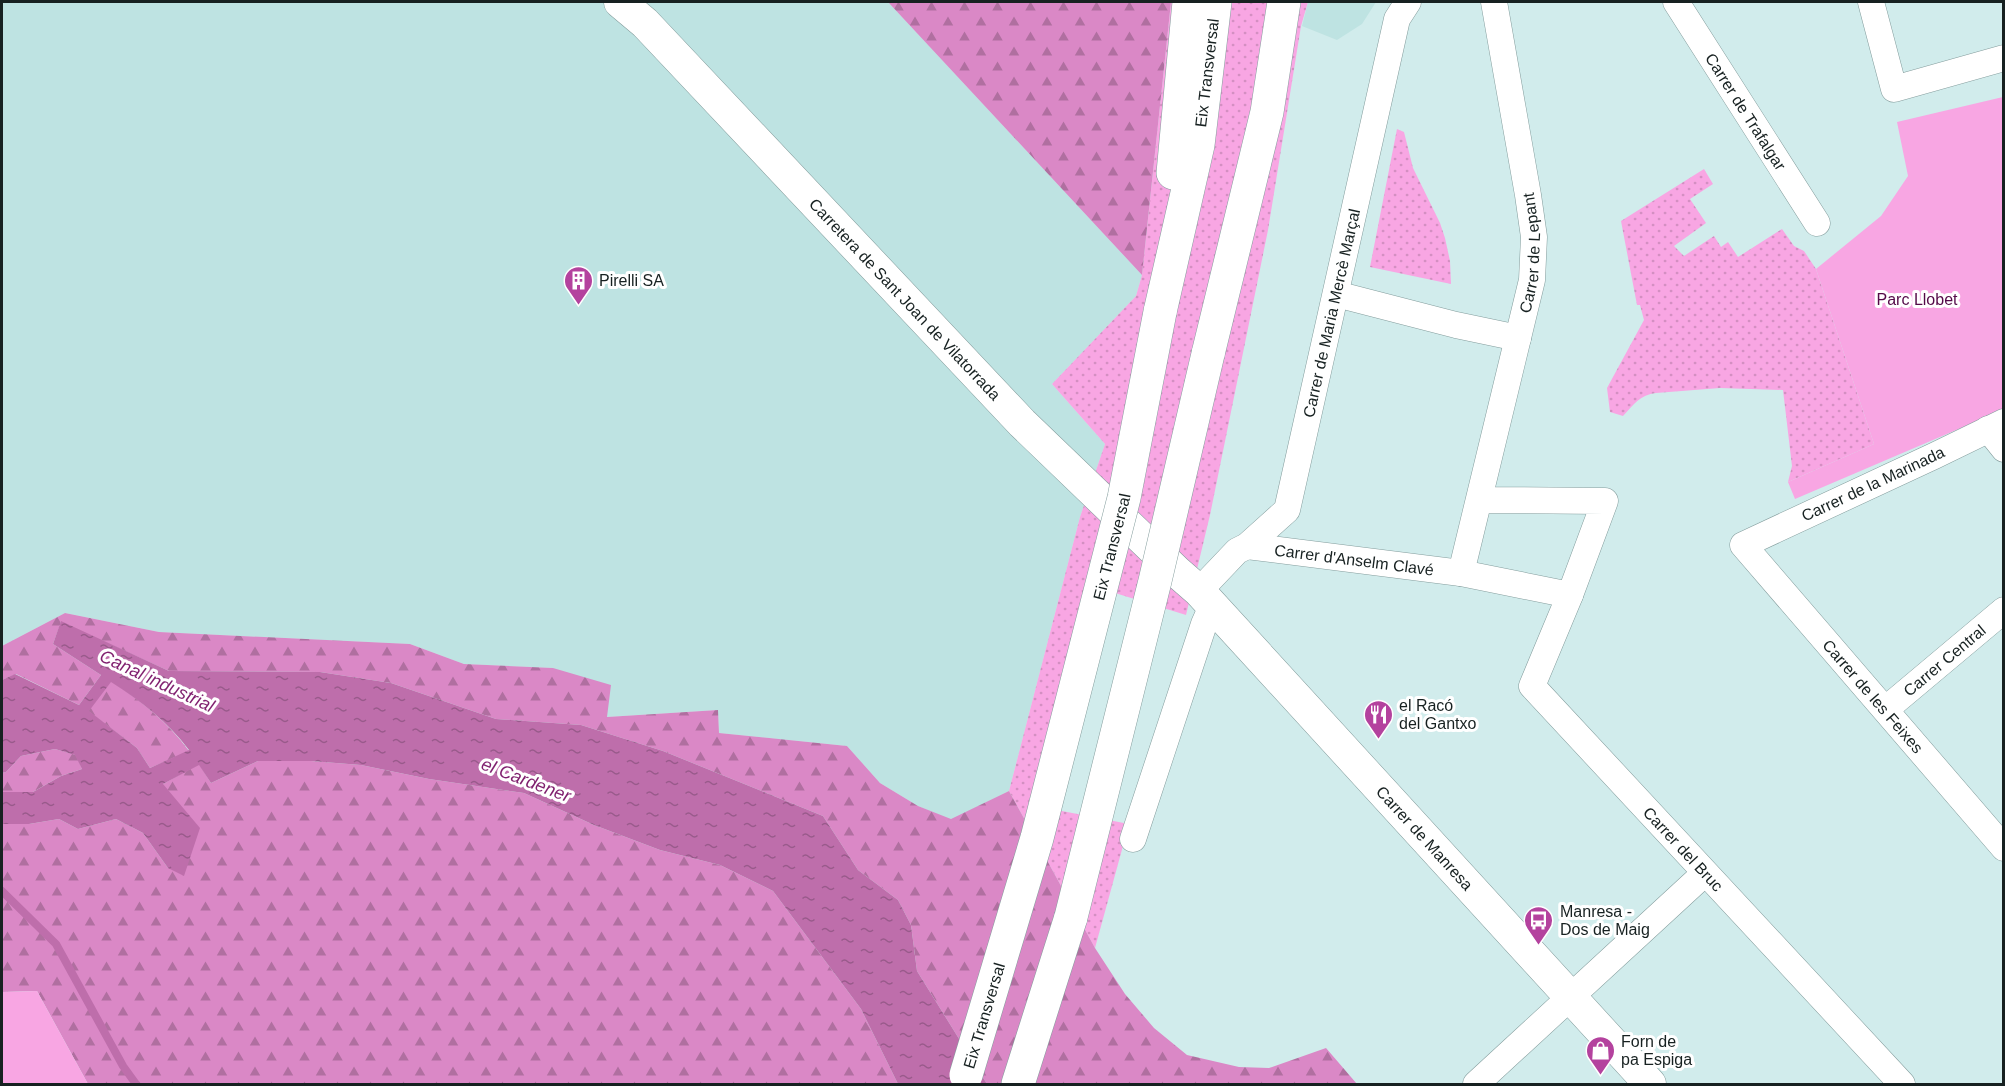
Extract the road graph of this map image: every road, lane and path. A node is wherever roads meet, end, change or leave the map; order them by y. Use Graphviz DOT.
graph roads {
  1 [pos="620,2"];
  2 [pos="1189,2"];
  3 [pos="1215,2"];
  4 [pos="1261,2"];
  5 [pos="1284,2"];
  6 [pos="1408,2"];
  7 [pos="1494,2"];
  8 [pos="1676,2"];
  9 [pos="1871,2"];
  10 [pos="2004,58"];
  11 [pos="1817,223"];
  12 [pos="1336,294"];
  13 [pos="1160,312"];
  14 [pos="1518,338"];
  15 [pos="1208,354"];
  16 [pos="1996,425"];
  17 [pos="2004,449"];
  18 [pos="1478,503"];
  19 [pos="1743,545"];
  20 [pos="1247,546"];
  21 [pos="1461,573"];
  22 [pos="1570,595"];
  23 [pos="1206,598"];
  24 [pos="2004,610"];
  25 [pos="1886,709"];
  26 [pos="1133,839"];
  27 [pos="2004,848"];
  28 [pos="1705,873"];
  29 [pos="1071,917"];
  30 [pos="1570,997"];
  31 [pos="964,1081"];
  32 [pos="1018,1084"];
  33 [pos="1039,1084"];
  34 [pos="1476,1084"];
  35 [pos="1650,1084"];
  36 [pos="1902,1084"];
  1 -- 23 [label="street, Carretera de Sant Joan de Vilatorrada"];
  2 -- 13 [label="highway"];
  3 -- 13 [label="highway, Eix Transversal"];
  4 -- 15 [label="highway"];
  5 -- 15 [label="highway"];
  6 -- 12 [label="street, Carrer de Maria Mercè Marçal"];
  7 -- 14 [label="street, Carrer de Lepant"];
  8 -- 11 [label="street, Carrer de Trafalgar"];
  9 -- 10 [label="street"];
  12 -- 14 [label="street"];
  12 -- 20 [label="street, Carrer de Maria Mercè Marçal"];
  13 -- 31 [label="highway, Eix Transversal, bridge"];
  14 -- 18 [label="street, Carrer de Lepant"];
  15 -- 29 [label="highway, bridge"];
  16 -- 17 [label="street"];
  16 -- 19 [label="street, Carrer de la Marinada"];
  18 -- 21 [label="street, Carrer de Lepant"];
  18 -- 22 [label="street"];
  19 -- 25 [label="street, Carrer de les Feixes"];
  20 -- 21 [label="street, Carrer d'Anselm Clavé"];
  20 -- 23 [label="street, Carrer de Maria Mercè Marçal"];
  21 -- 22 [label="street, Carrer d'Anselm Clavé"];
  22 -- 28 [label="street, Carrer del Bruc"];
  23 -- 26 [label="street"];
  23 -- 30 [label="street, Carrer de Manresa"];
  24 -- 25 [label="street, Carrer Central"];
  25 -- 27 [label="street, Carrer de les Feixes"];
  28 -- 30 [label="street"];
  28 -- 36 [label="street, Carrer del Bruc"];
  29 -- 32 [label="highway"];
  29 -- 33 [label="highway"];
  30 -- 34 [label="street"];
  30 -- 35 [label="street, Carrer de Manresa"];
}
